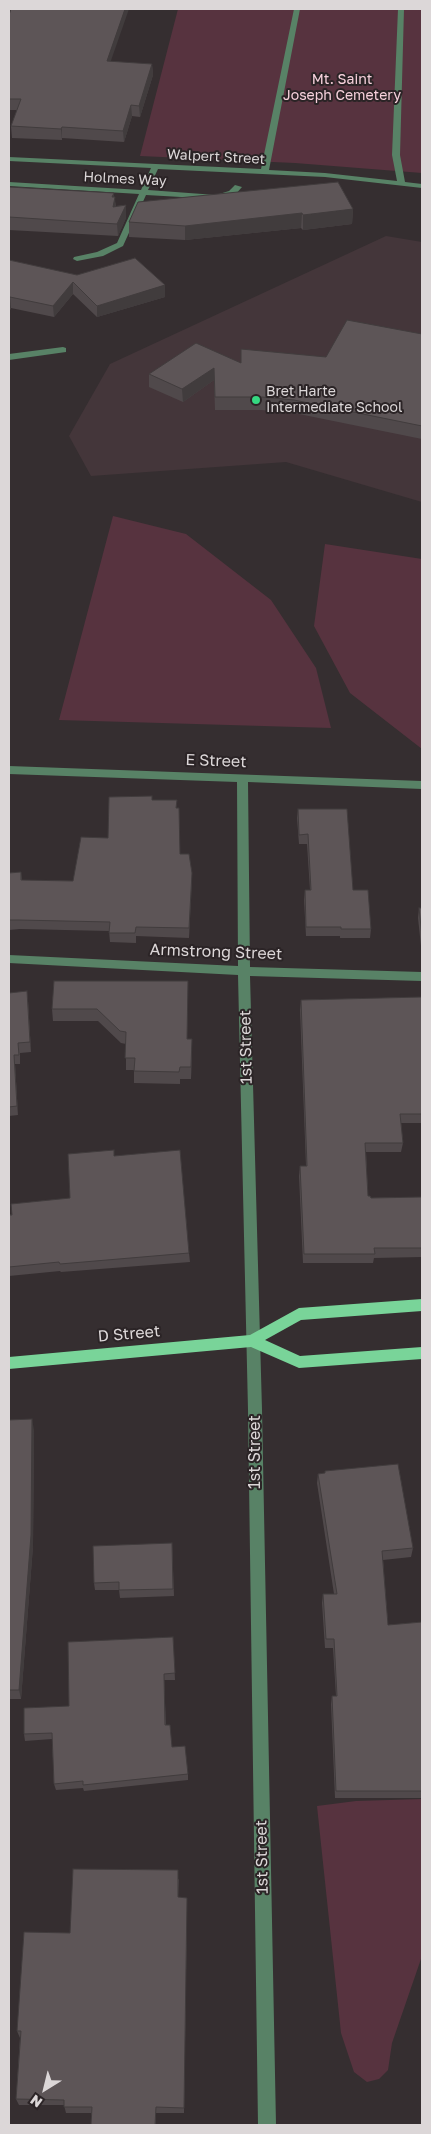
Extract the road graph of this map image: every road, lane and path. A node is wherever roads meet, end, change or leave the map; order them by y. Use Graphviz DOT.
graph roads {
  1 [pos="297,9"];
  2 [pos="401,9"];
  3 [pos="9,159"];
  4 [pos="156,166"];
  5 [pos="264,172"];
  6 [pos="401,183"];
  7 [pos="9,184"];
  8 [pos="422,186"];
  9 [pos="238,187"];
  10 [pos="143,193"];
  11 [pos="77,259"];
  12 [pos="63,350"];
  13 [pos="9,357"];
  14 [pos="9,770"];
  15 [pos="242,778"];
  16 [pos="422,785"];
  17 [pos="9,959"];
  18 [pos="244,971"];
  19 [pos="422,976"];
  20 [pos="422,1305"];
  21 [pos="252,1341"];
  22 [pos="422,1353"];
  23 [pos="9,1362"];
  24 [pos="267,2125"];
  1 -- 5 [label="street"];
  2 -- 6 [label="street"];
  3 -- 4 [label="street, Walpert Street"];
  4 -- 5 [label="street, Walpert Street"];
  4 -- 10 [label="street"];
  5 -- 6 [label="street, Walpert Street"];
  6 -- 8 [label="street, Walpert Street"];
  7 -- 10 [label="street, Holmes Way"];
  9 -- 10 [label="street, Holmes Way"];
  10 -- 11 [label="street"];
  12 -- 13 [label="street"];
  14 -- 15 [label="street, E Street"];
  15 -- 16 [label="street, E Street"];
  15 -- 18 [label="street, 1st Street"];
  17 -- 18 [label="street, Armstrong Street"];
  18 -- 19 [label="street, Armstrong Street"];
  18 -- 21 [label="street, 1st Street"];
  20 -- 21 [label="main road, D Street"];
  21 -- 22 [label="main road, D Street"];
  21 -- 23 [label="main road, D Street"];
  21 -- 24 [label="street, 1st Street"];
}
